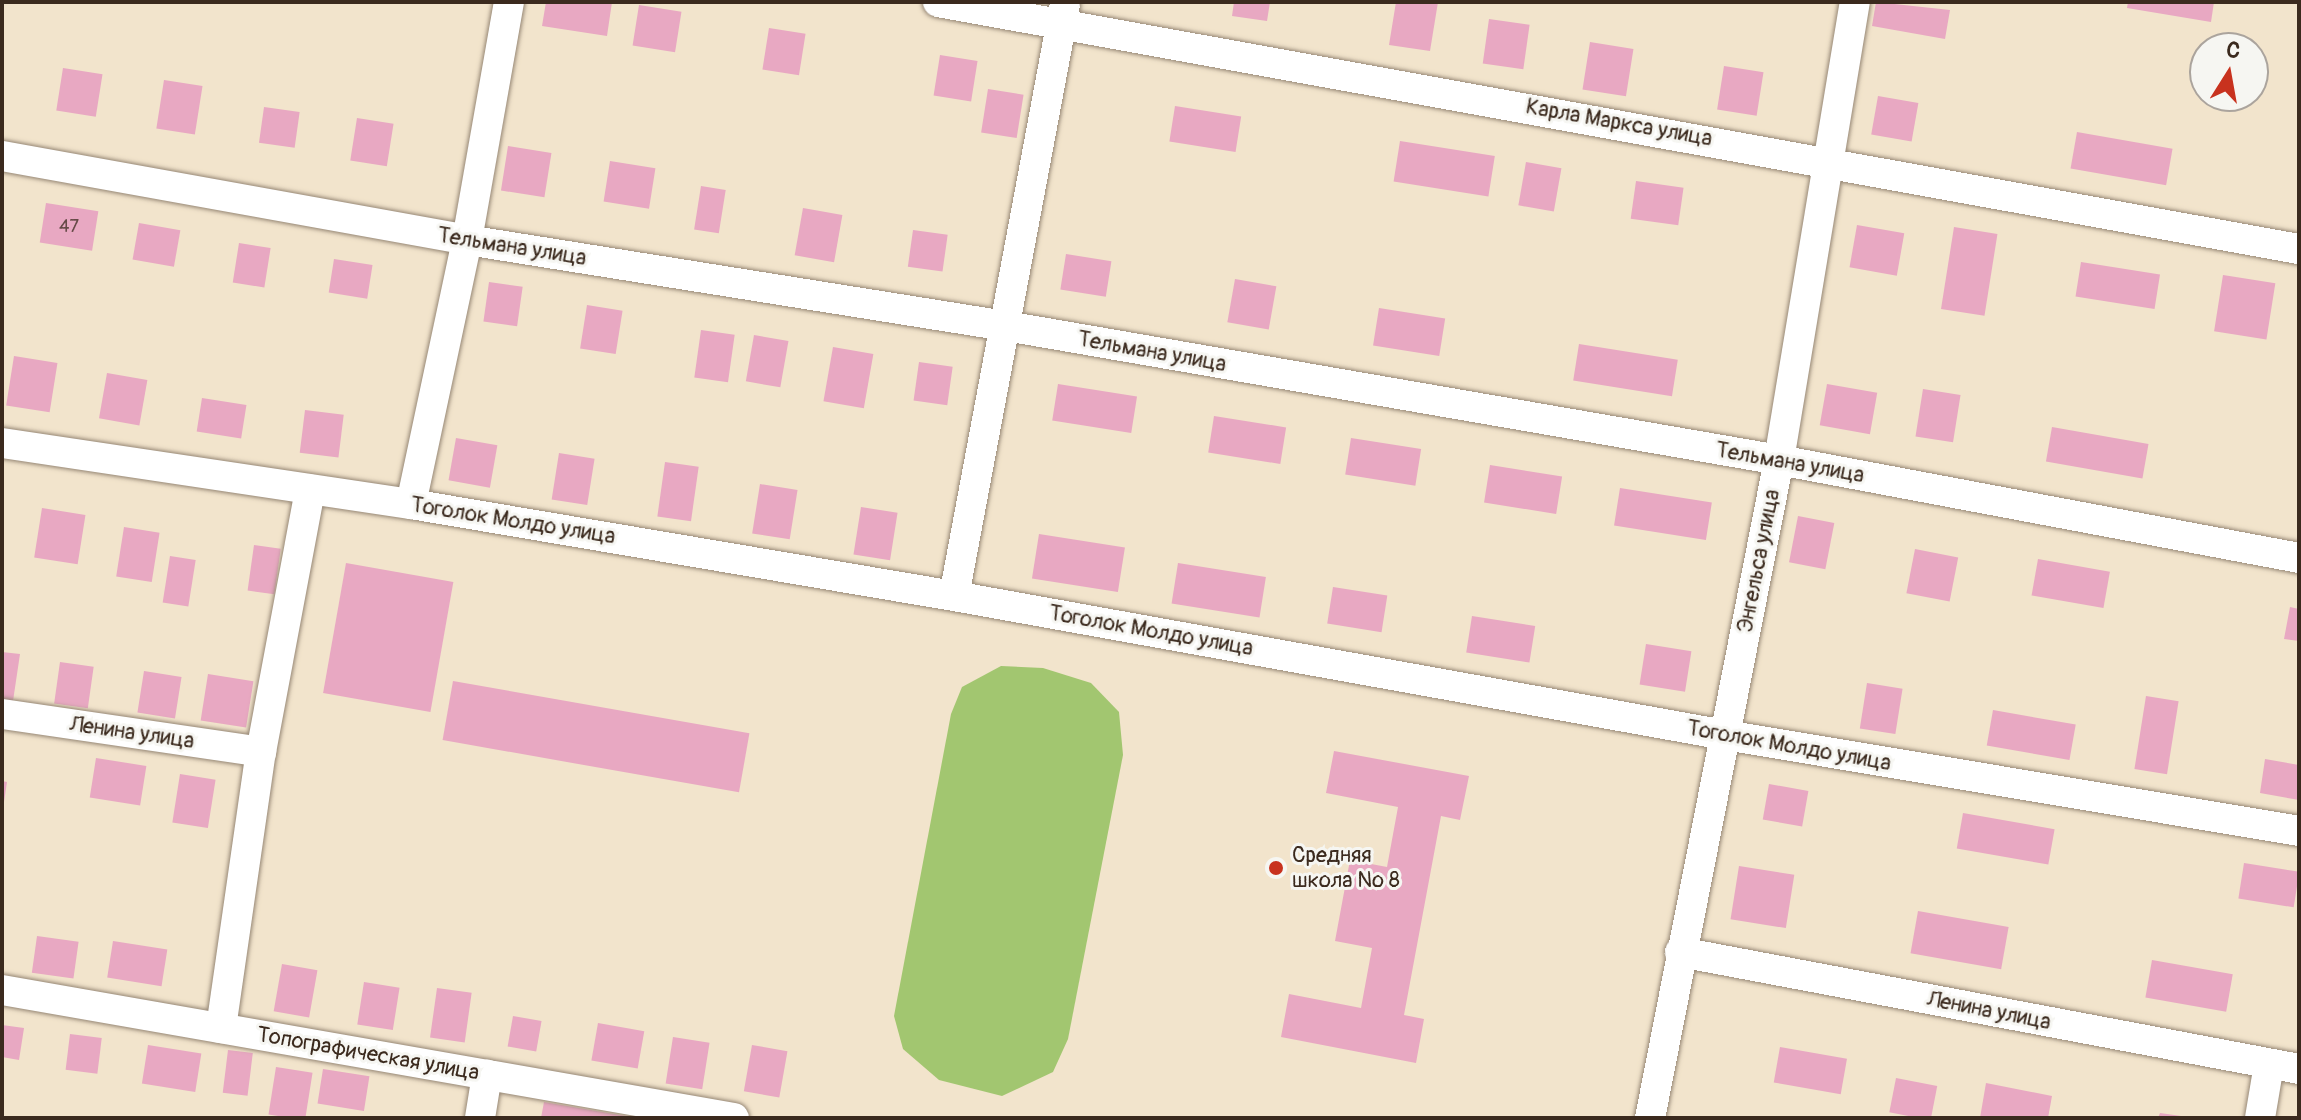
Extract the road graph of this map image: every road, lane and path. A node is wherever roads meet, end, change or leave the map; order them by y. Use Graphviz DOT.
graph roads {
  1 [pos="509,2"];
  2 [pos="938,2"];
  3 [pos="1855,2"];
  4 [pos="1063,12"];
  5 [pos="2,156"];
  6 [pos="1825,160"];
  7 [pos="467,240"];
  8 [pos="2299,249"];
  9 [pos="1006,326"];
  10 [pos="2,443"];
  11 [pos="1779,460"];
  12 [pos="310,490"];
  13 [pos="411,504"];
  14 [pos="2299,558"];
  15 [pos="954,596"];
  16 [pos="2,714"];
  17 [pos="1725,735"];
  18 [pos="261,752"];
  19 [pos="2299,831"];
  20 [pos="1680,952"];
  21 [pos="2,990"];
  22 [pos="221,1028"];
  23 [pos="2269,1064"];
  24 [pos="2299,1069"];
  25 [pos="487,1075"];
  26 [pos="480,1118"];
  27 [pos="734,1118"];
  28 [pos="1650,1118"];
  29 [pos="2260,1118"];
  1 -- 7 [label="street"];
  2 -- 4 [label="street, Карла Маркса улица"];
  3 -- 6 [label="street, Энгельса улица"];
  4 -- 6 [label="street, Карла Маркса улица"];
  4 -- 9 [label="street"];
  5 -- 7 [label="street, Тельмана улица"];
  6 -- 8 [label="street, Карла Маркса улица"];
  6 -- 11 [label="street, Энгельса улица"];
  7 -- 9 [label="street, Тельмана улица"];
  7 -- 13 [label="street"];
  9 -- 11 [label="street, Тельмана улица"];
  9 -- 15 [label="street"];
  10 -- 12 [label="street, Тоголок Молдо улица"];
  11 -- 14 [label="street, Тельмана улица"];
  11 -- 17 [label="street, Энгельса улица"];
  12 -- 13 [label="street, Тоголок Молдо улица"];
  12 -- 18 [label="street"];
  13 -- 15 [label="street, Тоголок Молдо улица"];
  15 -- 17 [label="street, Тоголок Молдо улица"];
  16 -- 18 [label="street, Ленина улица"];
  17 -- 19 [label="street, Тоголок Молдо улица"];
  17 -- 20 [label="street, Энгельса улица"];
  18 -- 22 [label="street"];
  20 -- 23 [label="street, Ленина улица"];
  20 -- 28 [label="street, Энгельса улица"];
  21 -- 22 [label="street, Топографическая улица"];
  22 -- 25 [label="street, Топографическая улица"];
  23 -- 24 [label="street, Ленина улица"];
  23 -- 29 [label="street"];
  25 -- 26 [label="street"];
  25 -- 27 [label="street, Топографическая улица"];
}
